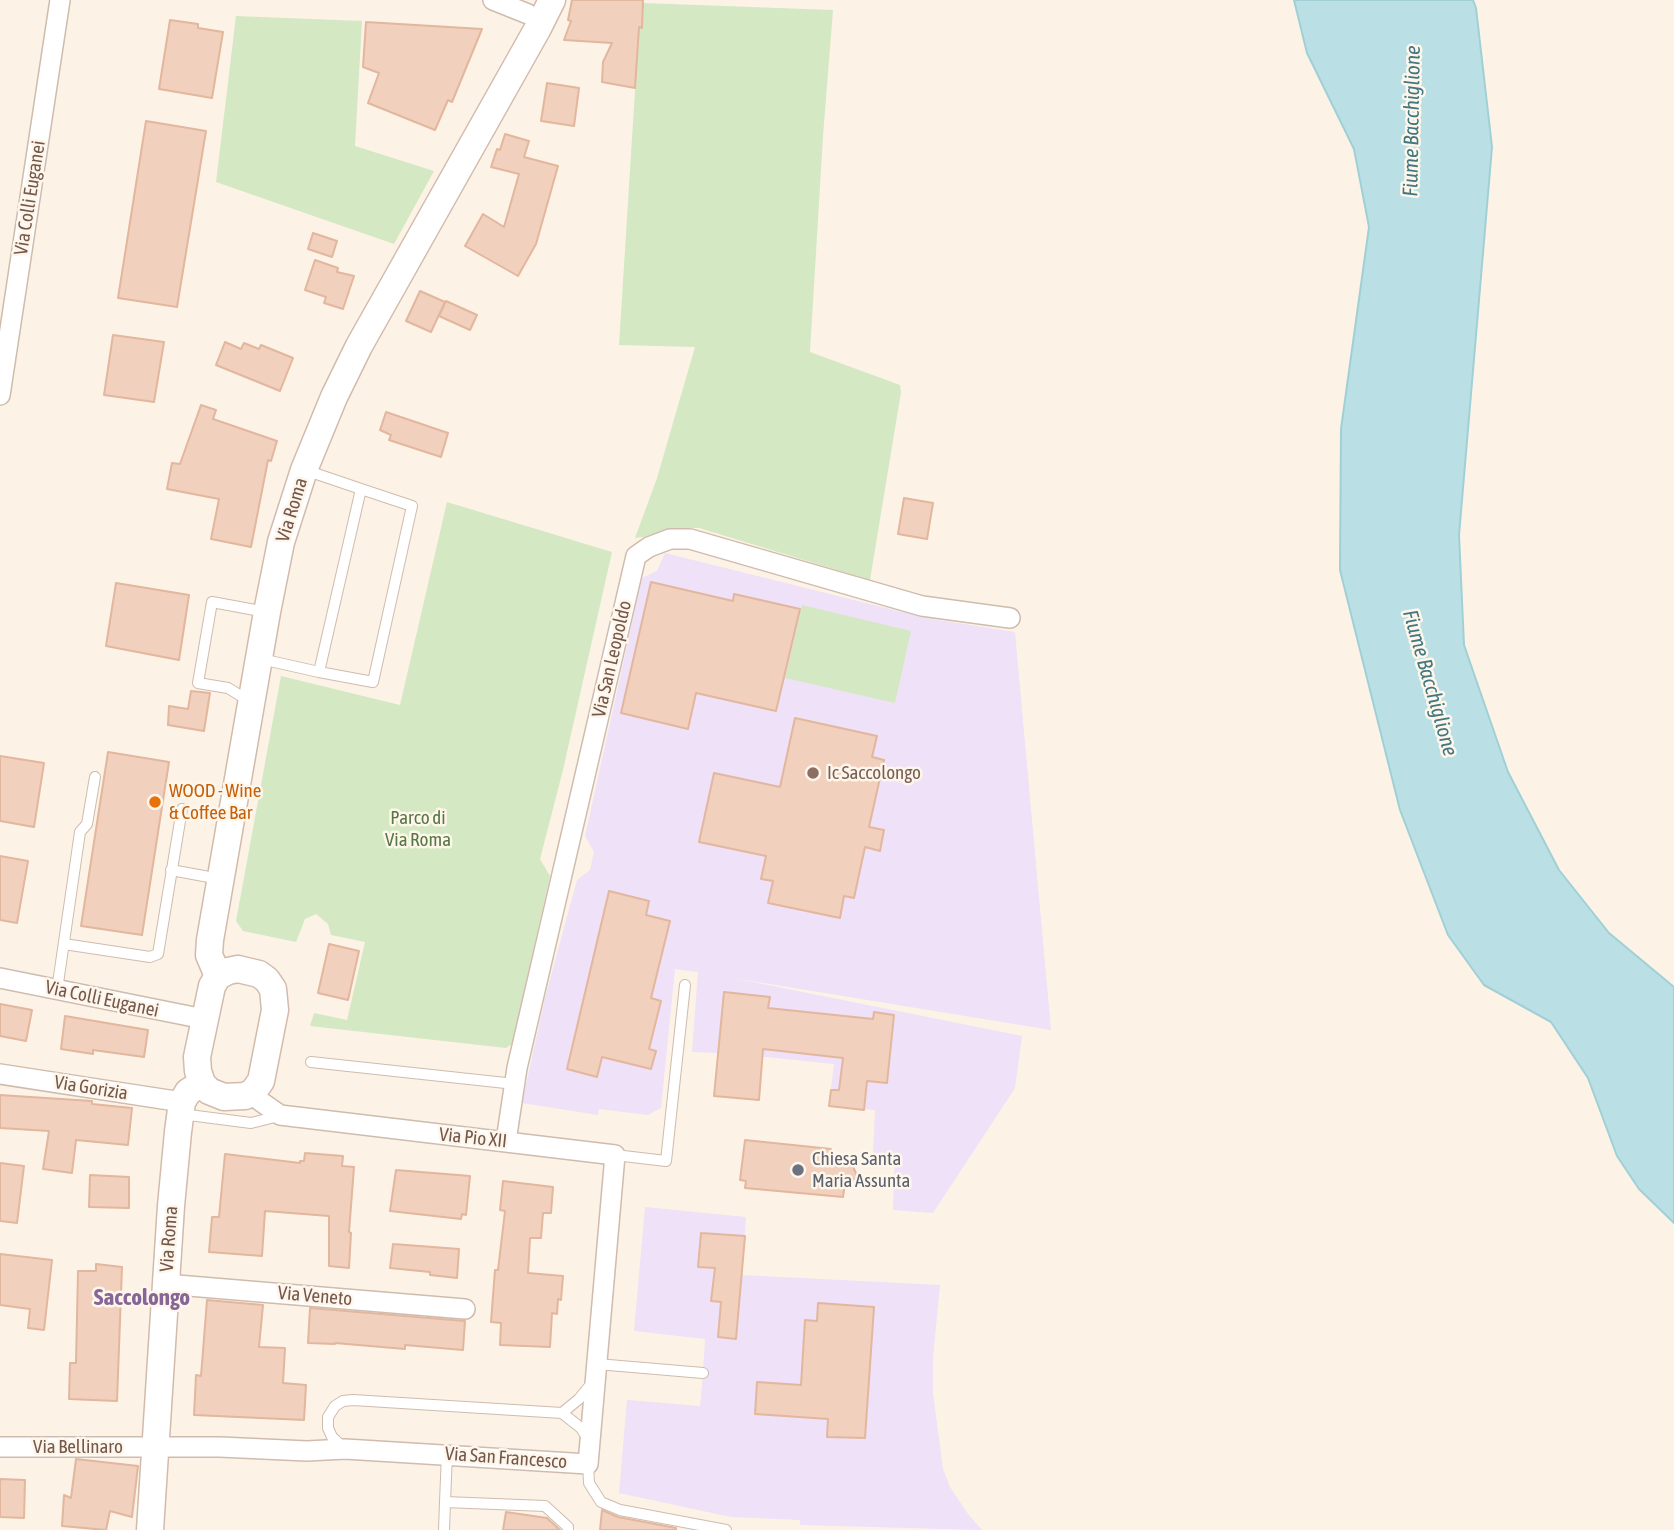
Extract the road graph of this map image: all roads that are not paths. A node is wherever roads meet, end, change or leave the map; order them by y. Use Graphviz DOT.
graph roads {
  1 [pos="60,0"];
  2 [pos="493,0"];
  3 [pos="552,0"];
  4 [pos="530,7"];
  5 [pos="506,85"];
  6 [pos="0,395"];
  7 [pos="304,470"];
  8 [pos="361,489"];
  9 [pos="267,612"];
  10 [pos="1010,618"];
  11 [pos="258,658"];
  12 [pos="319,671"];
  13 [pos="250,702"];
  14 [pos="95,777"];
  15 [pos="181,809"];
  16 [pos="171,870"];
  17 [pos="220,879"];
  18 [pos="64,944"];
  19 [pos="218,976"];
  20 [pos="0,978"];
  21 [pos="685,985"];
  22 [pos="57,990"];
  23 [pos="196,1018"];
  24 [pos="311,1062"];
  25 [pos="0,1074"];
  26 [pos="516,1076"];
  27 [pos="202,1083"];
  28 [pos="253,1091"];
  29 [pos="181,1108"];
  30 [pos="280,1115"];
  31 [pos="506,1141"];
  32 [pos="615,1155"];
  33 [pos="165,1284"];
  34 [pos="466,1309"];
  35 [pos="597,1370"];
  36 [pos="703,1373"];
  37 [pos="562,1413"];
  38 [pos="590,1443"];
  39 [pos="0,1447"];
  40 [pos="157,1447"];
  41 [pos="345,1449"];
  42 [pos="447,1454"];
  43 [pos="588,1464"];
  44 [pos="445,1502"];
  45 [pos="150,1530"];
  46 [pos="444,1530"];
  47 [pos="568,1530"];
  48 [pos="726,1530"];
  1 -- 6 [label="street, Via Colli Euganei"];
  2 -- 4 [label="street"];
  3 -- 5 [label="main road, Via Roma"];
  4 -- 5 [label="main road, Via Roma"];
  5 -- 7 [label="main road, Via Roma"];
  7 -- 8 [label="lane"];
  7 -- 9 [label="main road, Via Roma"];
  8 -- 12 [label="lane"];
  8 -- 12 [label="lane"];
  9 -- 11 [label="main road, Via Roma"];
  9 -- 13 [label="lane"];
  10 -- 26 [label="street, Via San Leopoldo"];
  11 -- 12 [label="lane"];
  11 -- 13 [label="main road, Via Roma"];
  13 -- 17 [label="main road, Via Roma"];
  14 -- 18 [label="lane"];
  15 -- 16 [label="lane"];
  16 -- 17 [label="lane"];
  16 -- 18 [label="lane"];
  17 -- 19 [label="main road, Via Roma"];
  18 -- 22 [label="lane"];
  19 -- 23 [label="main road"];
  19 -- 28 [label="main road"];
  20 -- 22 [label="street, Via Colli Euganei"];
  21 -- 32 [label="lane, Via Pio XII"];
  22 -- 23 [label="street, Via Colli Euganei"];
  23 -- 27 [label="main road"];
  24 -- 26 [label="lane"];
  25 -- 29 [label="street, Via Gorizia"];
  26 -- 31 [label="street, Via San Leopoldo"];
  27 -- 28 [label="main road"];
  27 -- 29 [label="main road"];
  28 -- 30 [label="street"];
  29 -- 30 [label="lane, Via Pio XII"];
  29 -- 33 [label="main road, Via Roma"];
  30 -- 31 [label="street, Via Pio XII"];
  31 -- 32 [label="street, Via Pio XII"];
  32 -- 35 [label="street, Via San Francesco"];
  33 -- 34 [label="street, Via Veneto"];
  33 -- 40 [label="main road, Via Roma"];
  35 -- 36 [label="lane"];
  35 -- 37 [label="lane"];
  35 -- 38 [label="street, Via San Francesco"];
  37 -- 38 [label="lane"];
  37 -- 41 [label="lane"];
  38 -- 43 [label="street, Via San Francesco"];
  39 -- 40 [label="street, Via Bellinaro"];
  40 -- 41 [label="street, Via San Francesco"];
  40 -- 45 [label="main road, Via Roma"];
  41 -- 42 [label="street, Via San Francesco"];
  42 -- 43 [label="street, Via San Francesco"];
  42 -- 44 [label="lane"];
  43 -- 48 [label="lane"];
  44 -- 46 [label="lane"];
  44 -- 47 [label="lane"];
}
